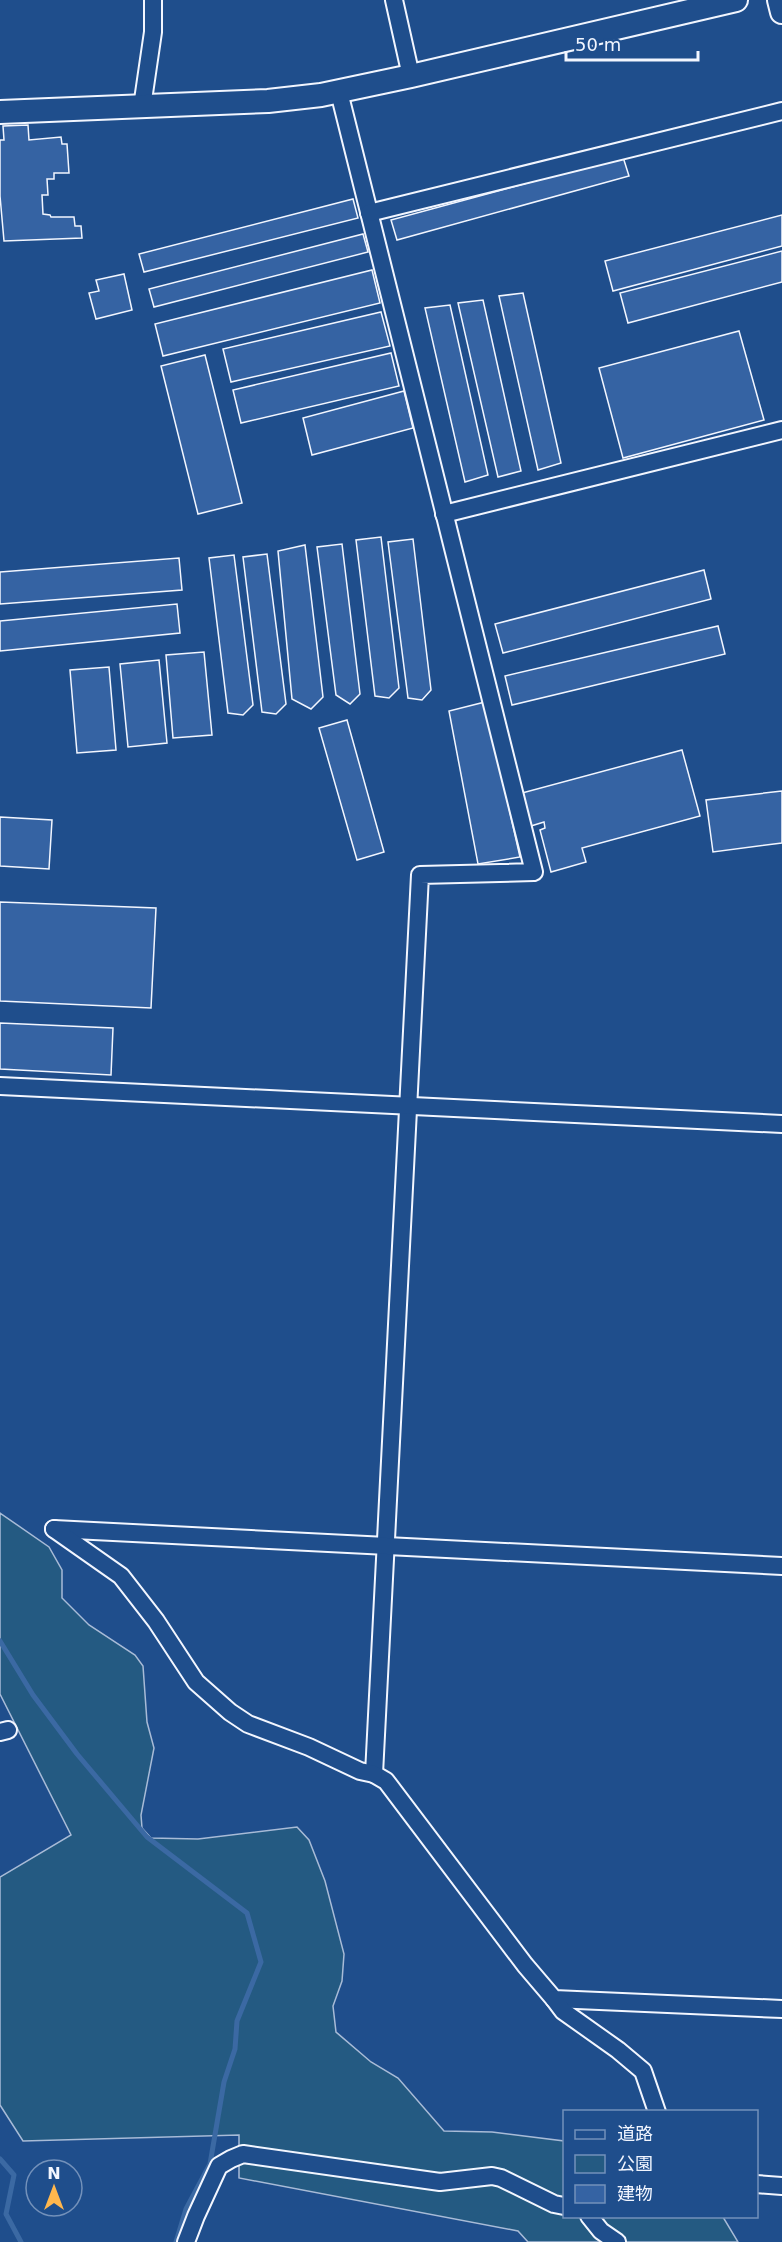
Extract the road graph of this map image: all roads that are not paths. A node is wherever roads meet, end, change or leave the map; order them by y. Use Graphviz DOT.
graph roads {
  1 [pos="153,0"];
  2 [pos="394,0"];
  3 [pos="736,0"];
  4 [pos="779,0"];
  5 [pos="782,12"];
  6 [pos="411,76"];
  7 [pos="339,92"];
  8 [pos="142,107"];
  9 [pos="782,111"];
  10 [pos="0,112"];
  11 [pos="369,213"];
  12 [pos="782,430"];
  13 [pos="444,514"];
  14 [pos="0,1086"];
  15 [pos="408,1105"];
  16 [pos="782,1124"];
  17 [pos="387,1546"];
  18 [pos="782,1566"];
  19 [pos="374,1774"];
  20 [pos="554,1998"];
  21 [pos="782,2009"];
  22 [pos="656,2110"];
  23 [pos="758,2184"];
  24 [pos="782,2186"];
  25 [pos="563,2206"];
  26 [pos="590,2218"];
  27 [pos="186,2242"];
  28 [pos="616,2242"];
  1 -- 8 [label="street"];
  2 -- 6 [label="street"];
  3 -- 6 [label="street"];
  4 -- 5 [label="street"];
  6 -- 7 [label="street"];
  7 -- 8 [label="street"];
  7 -- 11 [label="street"];
  8 -- 10 [label="street"];
  9 -- 11 [label="street"];
  11 -- 13 [label="street"];
  12 -- 13 [label="street"];
  13 -- 15 [label="street"];
  14 -- 15 [label="street"];
  15 -- 16 [label="street"];
  15 -- 17 [label="street"];
  17 -- 18 [label="street"];
  17 -- 19 [label="street"];
  17 -- 19 [label="street"];
  19 -- 20 [label="street"];
  20 -- 21 [label="street"];
  20 -- 22 [label="street"];
  23 -- 24 [label="street"];
  25 -- 27 [label="street"];
  26 -- 28 [label="street"];
}
